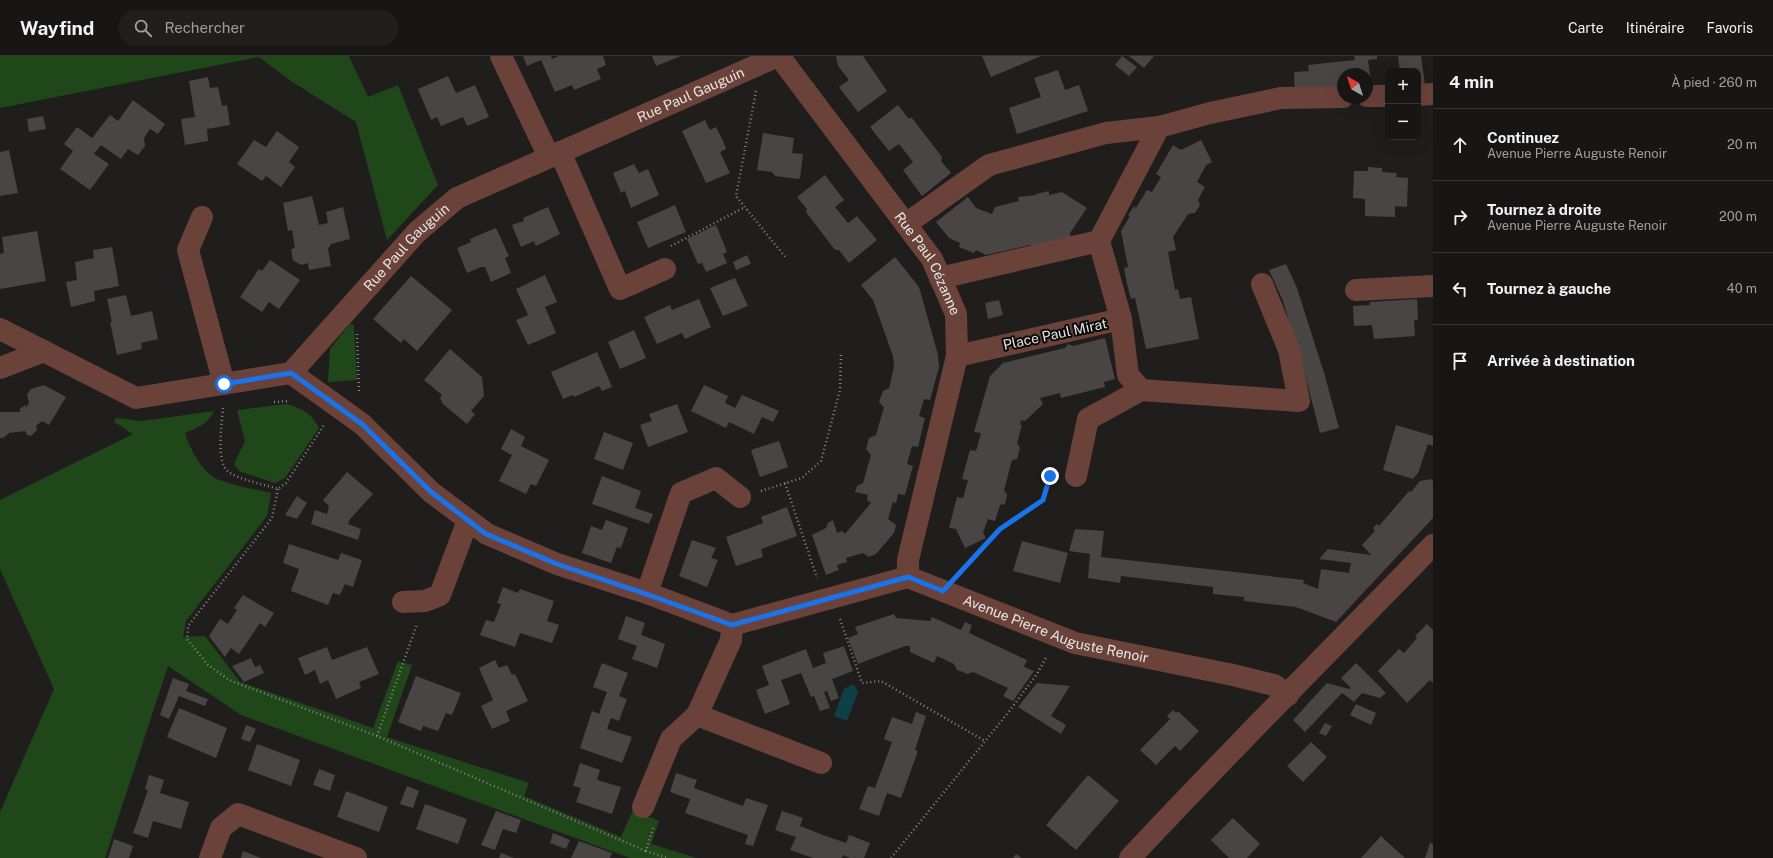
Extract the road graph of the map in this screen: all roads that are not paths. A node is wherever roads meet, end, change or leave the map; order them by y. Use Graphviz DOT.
graph roads {
  1 [pos="501,56"];
  2 [pos="773,58"];
  3 [pos="1433,94"];
  4 [pos="1421,95"];
  5 [pos="1373,96"];
  6 [pos="1385,96"];
  7 [pos="1337,97"];
  8 [pos="1159,127"];
  9 [pos="554,155"];
  10 [pos="202,217"];
  11 [pos="906,224"];
  12 [pos="1099,241"];
  13 [pos="665,269"];
  14 [pos="940,278"];
  15 [pos="1262,284"];
  16 [pos="1433,286"];
  17 [pos="1356,290"];
  18 [pos="1121,319"];
  19 [pos="0,329"];
  20 [pos="44,351"];
  21 [pos="957,356"];
  22 [pos="0,368"];
  23 [pos="291,373"];
  24 [pos="224,384"];
  25 [pos="1141,390"];
  26 [pos="1076,476"];
  27 [pos="740,497"];
  28 [pos="468,520"];
  29 [pos="1433,545"];
  30 [pos="908,577"];
  31 [pos="646,594"];
  32 [pos="403,602"];
  33 [pos="732,625"];
  34 [pos="1288,695"];
  35 [pos="697,715"];
  36 [pos="821,763"];
  37 [pos="643,807"];
  38 [pos="210,858"];
  39 [pos="356,858"];
  40 [pos="1130,858"];
  1 -- 9 [label="street"];
  2 -- 9 [label="street, Rue Paul Gauguin"];
  2 -- 11 [label="street, Rue Paul Cézanne"];
  3 -- 4 [label="street"];
  5 -- 6 [label="street"];
  7 -- 8 [label="street"];
  8 -- 11 [label="street"];
  8 -- 12 [label="street"];
  9 -- 13 [label="street"];
  9 -- 23 [label="street, Rue Paul Gauguin"];
  10 -- 24 [label="street"];
  11 -- 14 [label="street, Rue Paul Cézanne"];
  12 -- 14 [label="street"];
  12 -- 18 [label="street, Place Paul Mirat"];
  14 -- 21 [label="street, Rue Paul Cézanne"];
  15 -- 25 [label="street"];
  16 -- 17 [label="street"];
  18 -- 21 [label="street, Place Paul Mirat"];
  18 -- 25 [label="street"];
  19 -- 20 [label="street"];
  20 -- 22 [label="street"];
  20 -- 24 [label="street"];
  21 -- 30 [label="street, Rue Paul Cézanne"];
  23 -- 24 [label="street"];
  23 -- 28 [label="street"];
  25 -- 26 [label="street"];
  27 -- 31 [label="street"];
  28 -- 31 [label="street"];
  28 -- 32 [label="street"];
  29 -- 34 [label="street"];
  30 -- 33 [label="street"];
  30 -- 34 [label="street, Avenue Pierre Auguste Renoir"];
  31 -- 33 [label="street"];
  33 -- 35 [label="street"];
  34 -- 40 [label="street"];
  35 -- 36 [label="street"];
  35 -- 37 [label="street"];
  38 -- 39 [label="street"];
}
